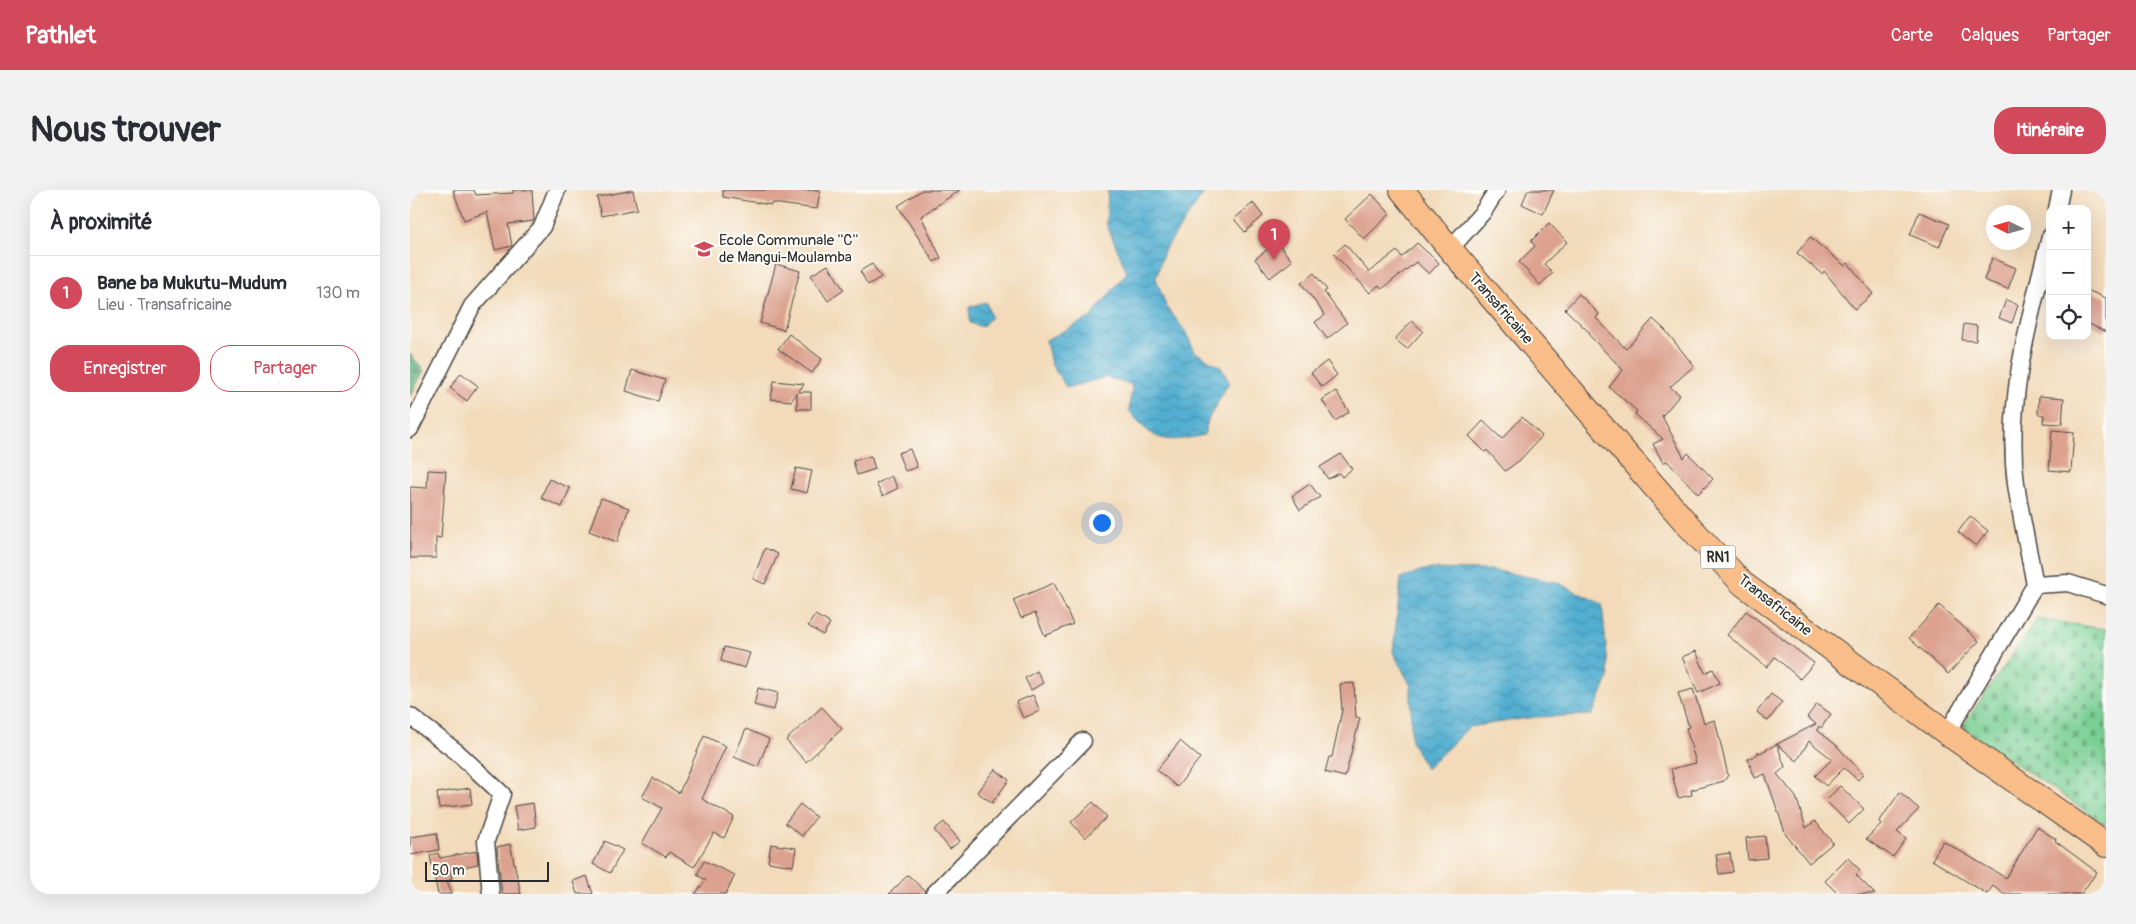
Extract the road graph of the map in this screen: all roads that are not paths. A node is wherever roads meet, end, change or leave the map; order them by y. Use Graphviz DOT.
graph roads {
  1 [pos="557,190"];
  2 [pos="1402,190"];
  3 [pos="1497,190"];
  4 [pos="2062,190"];
  5 [pos="2058,205"];
  6 [pos="1450,249"];
  7 [pos="2047,250"];
  8 [pos="410,429"];
  9 [pos="2035,585"];
  10 [pos="2106,595"];
  11 [pos="410,716"];
  12 [pos="1947,733"];
  13 [pos="1082,741"];
  14 [pos="2106,845"];
  15 [pos="491,894"];
  16 [pos="934,894"];
  1 -- 8 [label="street"];
  2 -- 6 [label="highway, Transafricaine / RN1"];
  3 -- 6 [label="street"];
  4 -- 5 [label="street"];
  6 -- 12 [label="highway, Transafricaine / RN1"];
  7 -- 9 [label="street"];
  9 -- 10 [label="street"];
  9 -- 12 [label="street"];
  11 -- 15 [label="street"];
  12 -- 14 [label="highway, Transafricaine / RN1"];
  13 -- 16 [label="street"];
}
